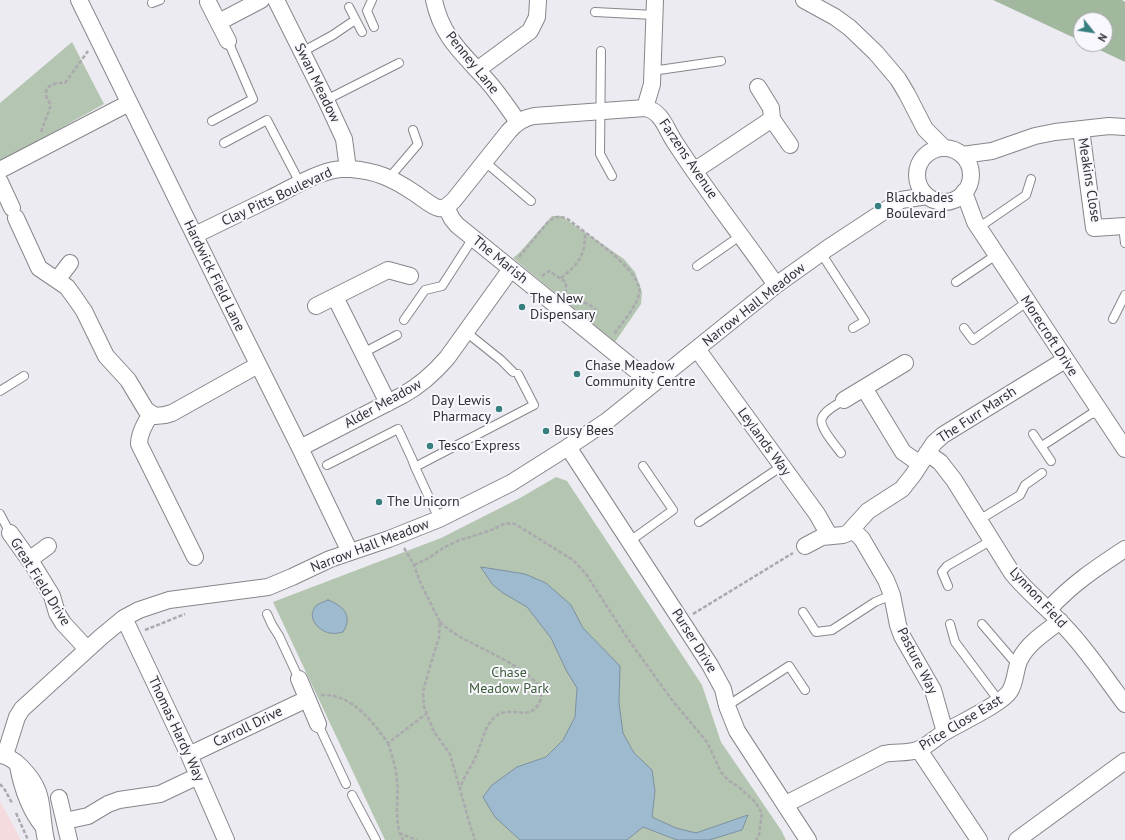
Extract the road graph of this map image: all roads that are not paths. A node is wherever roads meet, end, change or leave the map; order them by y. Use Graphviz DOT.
graph roads {
  1 [pos="79,0"];
  2 [pos="261,0"];
  3 [pos="276,0"];
  4 [pos="372,0"];
  5 [pos="434,0"];
  6 [pos="538,0"];
  7 [pos="804,0"];
  8 [pos="208,1"];
  9 [pos="349,7"];
  10 [pos="655,8"];
  11 [pos="595,12"];
  12 [pos="356,20"];
  13 [pos="219,22"];
  14 [pos="374,27"];
  15 [pos="362,32"];
  16 [pos="228,41"];
  17 [pos="601,51"];
  18 [pos="302,52"];
  19 [pos="721,61"];
  20 [pos="399,63"];
  21 [pos="477,70"];
  22 [pos="652,71"];
  23 [pos="758,87"];
  24 [pos="326,100"];
  25 [pos="129,103"];
  26 [pos="645,108"];
  27 [pos="600,112"];
  28 [pos="772,119"];
  29 [pos="212,121"];
  30 [pos="518,122"];
  31 [pos="1125,127"];
  32 [pos="925,129"];
  33 [pos="1081,129"];
  34 [pos="413,130"];
  35 [pos="224,143"];
  36 [pos="790,145"];
  37 [pos="944,148"];
  38 [pos="992,151"];
  39 [pos="962,155"];
  40 [pos="922,159"];
  41 [pos="484,161"];
  42 [pos="348,169"];
  43 [pos="0,170"];
  44 [pos="694,171"];
  45 [pos="970,175"];
  46 [pos="612,176"];
  47 [pos="917,177"];
  48 [pos="389,178"];
  49 [pos="1031,179"];
  50 [pos="0,182"];
  51 [pos="300,183"];
  52 [pos="964,192"];
  53 [pos="927,196"];
  54 [pos="901,200"];
  55 [pos="531,201"];
  56 [pos="947,201"];
  57 [pos="446,207"];
  58 [pos="976,225"];
  59 [pos="1124,226"];
  60 [pos="195,236"];
  61 [pos="740,236"];
  62 [pos="473,238"];
  63 [pos="1125,244"];
  64 [pos="821,253"];
  65 [pos="996,255"];
  66 [pos="70,263"];
  67 [pos="697,266"];
  68 [pos="511,269"];
  69 [pos="410,276"];
  70 [pos="57,280"];
  71 [pos="956,282"];
  72 [pos="776,285"];
  73 [pos="1125,295"];
  74 [pos="335,297"];
  75 [pos="1027,302"];
  76 [pos="316,306"];
  77 [pos="1113,319"];
  78 [pos="404,320"];
  79 [pos="853,328"];
  80 [pos="964,328"];
  81 [pos="466,332"];
  82 [pos="397,335"];
  83 [pos="697,349"];
  84 [pos="363,353"];
  85 [pos="1065,360"];
  86 [pos="905,363"];
  87 [pos="258,365"];
  88 [pos="24,376"];
  89 [pos="653,384"];
  90 [pos="864,388"];
  91 [pos="0,391"];
  92 [pos="844,400"];
  93 [pos="388,403"];
  94 [pos="1101,413"];
  95 [pos="151,414"];
  96 [pos="1033,434"];
  97 [pos="1042,446"];
  98 [pos="568,447"];
  99 [pos="300,448"];
  100 [pos="1125,449"];
  101 [pos="841,453"];
  102 [pos="923,458"];
  103 [pos="1051,462"];
  104 [pos="327,465"];
  105 [pos="643,466"];
  106 [pos="782,466"];
  107 [pos="415,467"];
  108 [pos="1042,473"];
  109 [pos="0,514"];
  110 [pos="439,520"];
  111 [pos="979,520"];
  112 [pos="699,522"];
  113 [pos="852,529"];
  114 [pos="10,533"];
  115 [pos="829,535"];
  116 [pos="992,540"];
  117 [pos="630,541"];
  118 [pos="48,546"];
  119 [pos="805,546"];
  120 [pos="1125,549"];
  121 [pos="350,552"];
  122 [pos="195,557"];
  123 [pos="29,560"];
  124 [pos="948,586"];
  125 [pos="892,595"];
  126 [pos="803,612"];
  127 [pos="267,614"];
  128 [pos="1054,615"];
  129 [pos="124,618"];
  130 [pos="950,624"];
  131 [pos="982,624"];
  132 [pos="87,649"];
  133 [pos="1018,666"];
  134 [pos="299,679"];
  135 [pos="805,690"];
  136 [pos="307,699"];
  137 [pos="999,701"];
  138 [pos="1125,704"];
  139 [pos="727,706"];
  140 [pos="318,724"];
  141 [pos="945,732"];
  142 [pos="919,750"];
  143 [pos="189,755"];
  144 [pos="7,758"];
  145 [pos="1125,761"];
  146 [pos="198,776"];
  147 [pos="346,784"];
  148 [pos="352,795"];
  149 [pos="59,798"];
  150 [pos="786,804"];
  151 [pos="65,821"];
  152 [pos="45,833"];
  153 [pos="978,839"];
  154 [pos="69,840"];
  155 [pos="226,840"];
  156 [pos="376,840"];
  157 [pos="808,840"];
  158 [pos="1018,840"];
  1 -- 25 [label="street, Hardwick Field Lane"];
  2 -- 13 [label="street"];
  3 -- 18 [label="street, Swan Meadow"];
  4 -- 14 [label="lane"];
  5 -- 21 [label="street, Penney Lane"];
  6 -- 21 [label="street"];
  7 -- 32 [label="street"];
  8 -- 13 [label="street"];
  9 -- 12 [label="lane"];
  10 -- 11 [label="lane"];
  10 -- 22 [label="street, Farzens Avenue"];
  12 -- 15 [label="lane"];
  12 -- 18 [label="lane"];
  13 -- 16 [label="street"];
  16 -- 29 [label="lane"];
  17 -- 27 [label="lane"];
  18 -- 24 [label="street, Swan Meadow"];
  19 -- 22 [label="lane"];
  20 -- 24 [label="lane"];
  21 -- 30 [label="street, Penney Lane"];
  22 -- 26 [label="street, Farzens Avenue"];
  23 -- 28 [label="street"];
  24 -- 42 [label="street, Swan Meadow"];
  25 -- 43 [label="street"];
  25 -- 60 [label="street, Hardwick Field Lane"];
  26 -- 27 [label="street"];
  26 -- 44 [label="street, Farzens Avenue"];
  27 -- 30 [label="street"];
  27 -- 46 [label="lane"];
  28 -- 36 [label="street"];
  28 -- 44 [label="street"];
  30 -- 41 [label="street"];
  31 -- 33 [label="street"];
  32 -- 37 [label="street"];
  32 -- 40 [label="street"];
  33 -- 38 [label="street"];
  33 -- 59 [label="street, Meakins Close"];
  34 -- 48 [label="lane"];
  35 -- 51 [label="lane"];
  37 -- 39 [label="street"];
  37 -- 40 [label="street"];
  38 -- 39 [label="street"];
  38 -- 45 [label="street"];
  39 -- 45 [label="street"];
  40 -- 47 [label="street"];
  41 -- 55 [label="lane"];
  41 -- 57 [label="street"];
  42 -- 48 [label="street, Clay Pitts Boulevard"];
  42 -- 51 [label="street, Clay Pitts Boulevard"];
  44 -- 61 [label="street, Farzens Avenue"];
  45 -- 52 [label="street"];
  47 -- 53 [label="street"];
  47 -- 54 [label="street, Narrow Hall Meadow"];
  48 -- 57 [label="street, Clay Pitts Boulevard"];
  49 -- 58 [label="lane"];
  50 -- 70 [label="street"];
  51 -- 60 [label="street, Clay Pitts Boulevard"];
  52 -- 56 [label="street"];
  52 -- 58 [label="street, Morecroft Drive"];
  53 -- 54 [label="street, Narrow Hall Meadow"];
  53 -- 56 [label="street"];
  54 -- 64 [label="street, Narrow Hall Meadow"];
  56 -- 58 [label="street, Morecroft Drive"];
  57 -- 62 [label="street, The Marish"];
  58 -- 65 [label="street, Morecroft Drive"];
  59 -- 63 [label="lane"];
  60 -- 87 [label="street, Hardwick Field Lane"];
  61 -- 67 [label="lane"];
  61 -- 72 [label="street, Farzens Avenue"];
  62 -- 68 [label="street, The Marish"];
  62 -- 78 [label="lane"];
  64 -- 72 [label="street, Narrow Hall Meadow"];
  64 -- 79 [label="lane"];
  65 -- 71 [label="lane"];
  65 -- 75 [label="street, Morecroft Drive"];
  66 -- 70 [label="street"];
  68 -- 81 [label="street, Alder Meadow"];
  68 -- 89 [label="street, The Marish"];
  69 -- 74 [label="street"];
  70 -- 95 [label="street"];
  72 -- 83 [label="street, Narrow Hall Meadow"];
  73 -- 77 [label="lane"];
  74 -- 76 [label="street"];
  74 -- 84 [label="street"];
  75 -- 80 [label="lane"];
  75 -- 85 [label="street, Morecroft Drive"];
  81 -- 93 [label="street, Alder Meadow"];
  81 -- 107 [label="lane"];
  82 -- 84 [label="lane"];
  83 -- 89 [label="street, Narrow Hall Meadow"];
  83 -- 106 [label="street, Leylands Way"];
  84 -- 93 [label="street"];
  85 -- 94 [label="street, Morecroft Drive"];
  85 -- 102 [label="street, The Furr Marsh"];
  86 -- 90 [label="street"];
  87 -- 95 [label="street"];
  87 -- 99 [label="street, Hardwick Field Lane"];
  88 -- 91 [label="lane"];
  89 -- 98 [label="street, Narrow Hall Meadow"];
  90 -- 92 [label="street"];
  90 -- 102 [label="street, Lynnon Field"];
  92 -- 101 [label="lane"];
  93 -- 99 [label="street, Alder Meadow"];
  94 -- 97 [label="lane"];
  94 -- 100 [label="street, Morecroft Drive"];
  95 -- 122 [label="street"];
  96 -- 97 [label="lane"];
  97 -- 103 [label="lane"];
  98 -- 110 [label="street, Narrow Hall Meadow"];
  98 -- 117 [label="street, Purser Drive"];
  99 -- 121 [label="street, Hardwick Field Lane"];
  102 -- 111 [label="street, Lynnon Field"];
  102 -- 113 [label="street, The Furr Marsh"];
  104 -- 107 [label="lane"];
  105 -- 117 [label="lane"];
  106 -- 112 [label="lane"];
  106 -- 115 [label="street, Leylands Way"];
  107 -- 110 [label="lane"];
  108 -- 111 [label="lane"];
  109 -- 114 [label="lane"];
  110 -- 121 [label="street, Narrow Hall Meadow"];
  111 -- 116 [label="street, Lynnon Field"];
  113 -- 115 [label="street, The Furr Marsh"];
  113 -- 125 [label="street, Pasture Way"];
  114 -- 123 [label="street, Great Field Drive"];
  115 -- 119 [label="street, The Furr Marsh"];
  116 -- 124 [label="lane"];
  116 -- 128 [label="street, Lynnon Field"];
  117 -- 139 [label="street, Purser Drive"];
  118 -- 123 [label="street"];
  120 -- 128 [label="street, Price Close East"];
  121 -- 129 [label="street, Narrow Hall Meadow"];
  123 -- 132 [label="street, Great Field Drive"];
  125 -- 126 [label="lane"];
  125 -- 141 [label="street, Pasture Way"];
  127 -- 134 [label="lane"];
  128 -- 133 [label="street, Price Close East"];
  128 -- 138 [label="street, Lynnon Field"];
  129 -- 132 [label="street, Narrow Hall Meadow"];
  129 -- 143 [label="street, Thomas Hardy Way"];
  130 -- 137 [label="lane"];
  131 -- 133 [label="lane"];
  132 -- 144 [label="street, Narrow Hall Meadow"];
  133 -- 137 [label="street, Price Close East"];
  134 -- 136 [label="street"];
  135 -- 139 [label="lane"];
  136 -- 140 [label="street"];
  136 -- 143 [label="street, Carroll Drive"];
  137 -- 141 [label="street, Price Close East"];
  139 -- 150 [label="street, Purser Drive"];
  140 -- 147 [label="lane"];
  141 -- 142 [label="street, Price Close East"];
  142 -- 150 [label="street, Price Close East"];
  142 -- 153 [label="street"];
  143 -- 146 [label="street, Thomas Hardy Way"];
  144 -- 152 [label="street"];
  145 -- 158 [label="street"];
  146 -- 151 [label="street"];
  146 -- 155 [label="street, Thomas Hardy Way"];
  148 -- 156 [label="lane"];
  149 -- 151 [label="street"];
  150 -- 157 [label="street, Purser Drive"];
  151 -- 154 [label="street"];
}
